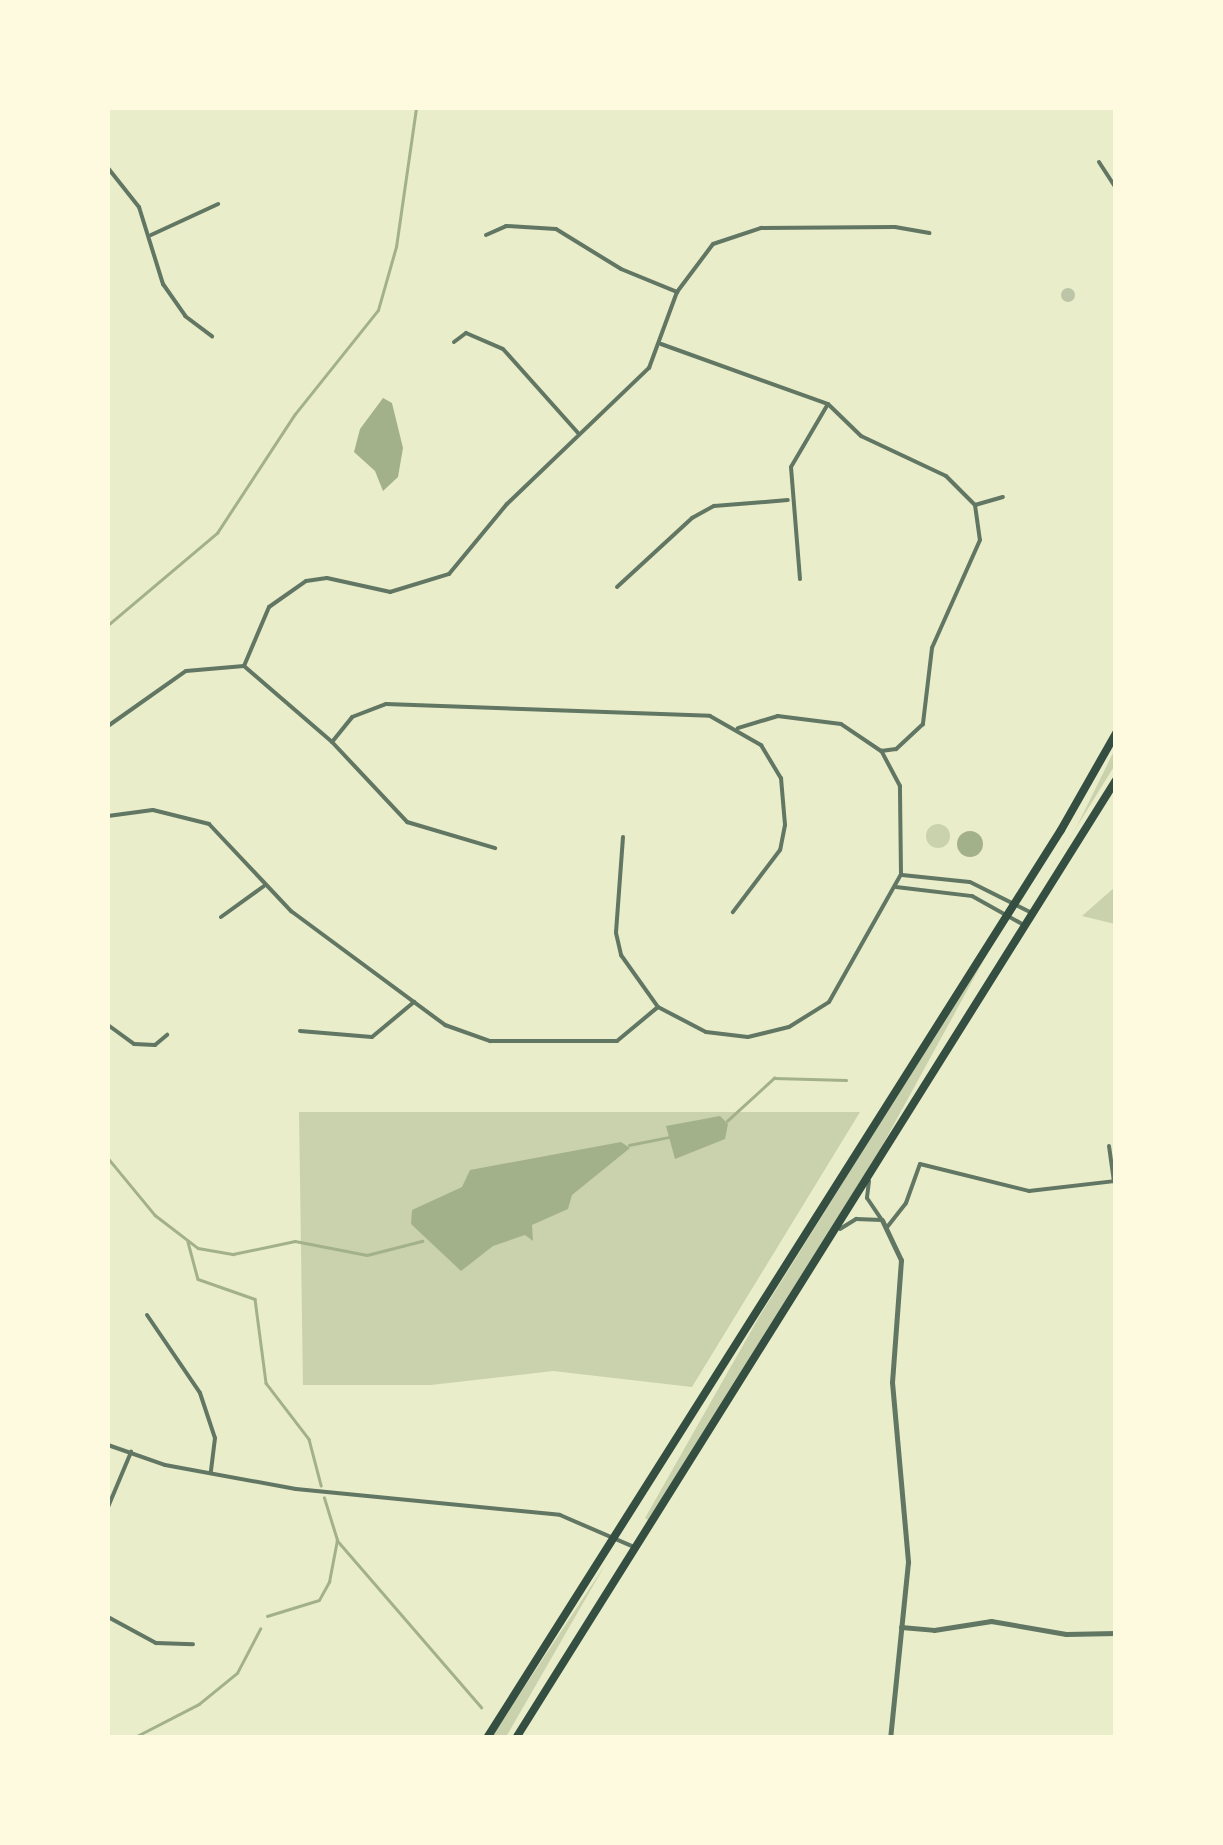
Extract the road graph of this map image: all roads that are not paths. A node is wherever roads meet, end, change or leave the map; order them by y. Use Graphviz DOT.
graph roads {
  1 [pos="1099,162"];
  2 [pos="108,168"];
  3 [pos="1116,188"];
  4 [pos="218,204"];
  5 [pos="929,233"];
  6 [pos="151,235"];
  7 [pos="486,235"];
  8 [pos="677,292"];
  9 [pos="212,336"];
  10 [pos="454,342"];
  11 [pos="661,344"];
  12 [pos="828,404"];
  13 [pos="579,434"];
  14 [pos="1002,498"];
  15 [pos="788,500"];
  16 [pos="974,505"];
  17 [pos="800,579"];
  18 [pos="616,587"];
  19 [pos="244,666"];
  20 [pos="108,726"];
  21 [pos="738,728"];
  22 [pos="1116,732"];
  23 [pos="332,742"];
  24 [pos="881,751"];
  25 [pos="1116,780"];
  26 [pos="108,816"];
  27 [pos="623,837"];
  28 [pos="494,848"];
  29 [pos="901,874"];
  30 [pos="960,881"];
  31 [pos="264,886"];
  32 [pos="896,887"];
  33 [pos="959,896"];
  34 [pos="1015,903"];
  35 [pos="733,912"];
  36 [pos="1034,914"];
  37 [pos="1007,915"];
  38 [pos="220,917"];
  39 [pos="1026,926"];
  40 [pos="414,1002"];
  41 [pos="658,1008"];
  42 [pos="108,1025"];
  43 [pos="300,1031"];
  44 [pos="167,1035"];
  45 [pos="1109,1146"];
  46 [pos="869,1182"];
  47 [pos="1114,1182"];
  48 [pos="882,1220"];
  49 [pos="888,1226"];
  50 [pos="840,1229"];
  51 [pos="147,1316"];
  52 [pos="108,1445"];
  53 [pos="132,1452"];
  54 [pos="211,1472"];
  55 [pos="108,1507"];
  56 [pos="616,1537"];
  57 [pos="637,1550"];
  58 [pos="108,1617"];
  59 [pos="901,1627"];
  60 [pos="1116,1633"];
  61 [pos="194,1644"];
  62 [pos="486,1738"];
  63 [pos="516,1738"];
  64 [pos="890,1738"];
  1 -- 3 [label="street"];
  2 -- 6 [label="street"];
  4 -- 6 [label="street"];
  5 -- 8 [label="street"];
  6 -- 9 [label="street"];
  7 -- 8 [label="street"];
  8 -- 11 [label="street"];
  10 -- 13 [label="street"];
  11 -- 12 [label="street"];
  11 -- 13 [label="street"];
  12 -- 15 [label="street"];
  12 -- 16 [label="street"];
  13 -- 19 [label="street"];
  14 -- 16 [label="street"];
  15 -- 17 [label="street"];
  15 -- 18 [label="street"];
  16 -- 24 [label="street"];
  19 -- 20 [label="street"];
  19 -- 23 [label="street"];
  21 -- 23 [label="street"];
  21 -- 24 [label="street"];
  21 -- 35 [label="street"];
  22 -- 34 [label="highway"];
  23 -- 28 [label="street"];
  24 -- 29 [label="street"];
  25 -- 36 [label="highway"];
  26 -- 31 [label="street"];
  27 -- 41 [label="street"];
  29 -- 30 [label="street"];
  29 -- 32 [label="street"];
  30 -- 33 [label="street"];
  30 -- 34 [label="street"];
  31 -- 38 [label="street"];
  31 -- 40 [label="street"];
  32 -- 33 [label="street"];
  32 -- 41 [label="street"];
  33 -- 37 [label="street"];
  34 -- 36 [label="street"];
  34 -- 37 [label="highway"];
  36 -- 39 [label="highway"];
  37 -- 39 [label="street"];
  37 -- 56 [label="highway"];
  39 -- 46 [label="highway"];
  40 -- 41 [label="street"];
  40 -- 43 [label="street"];
  42 -- 44 [label="street"];
  45 -- 47 [label="street"];
  46 -- 48 [label="street"];
  46 -- 50 [label="highway"];
  47 -- 49 [label="street"];
  48 -- 49 [label="street"];
  48 -- 50 [label="street"];
  49 -- 59 [label="street"];
  50 -- 57 [label="highway"];
  51 -- 54 [label="street"];
  52 -- 53 [label="street"];
  53 -- 54 [label="street"];
  53 -- 55 [label="street"];
  54 -- 56 [label="street"];
  56 -- 57 [label="street"];
  56 -- 62 [label="highway"];
  57 -- 63 [label="highway"];
  58 -- 61 [label="street"];
  59 -- 60 [label="street"];
  59 -- 64 [label="street"];
}
